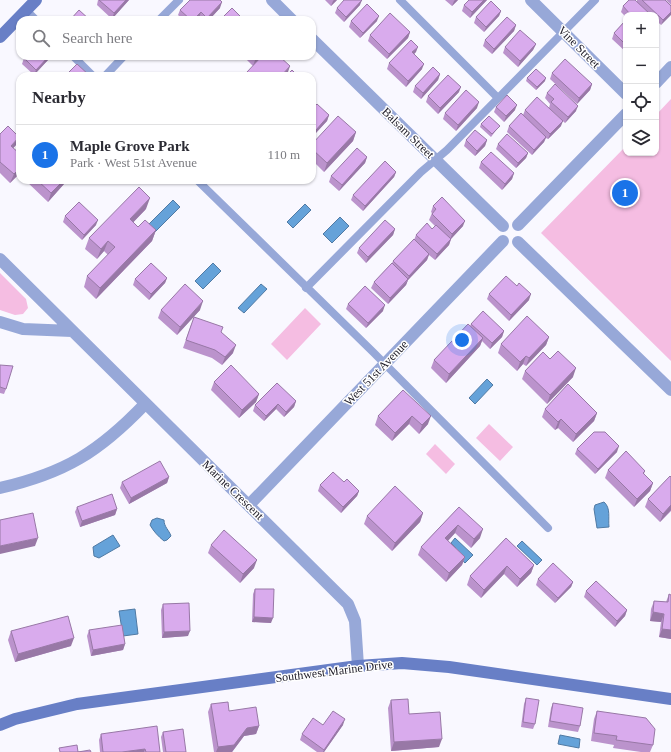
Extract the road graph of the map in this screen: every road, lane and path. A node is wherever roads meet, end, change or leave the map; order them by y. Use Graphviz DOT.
graph roads {
  1 [pos="36,0"];
  2 [pos="179,0"];
  3 [pos="272,0"];
  4 [pos="400,0"];
  5 [pos="531,0"];
  6 [pos="595,0"];
  7 [pos="26,10"];
  8 [pos="20,16"];
  9 [pos="32,16"];
  10 [pos="163,16"];
  11 [pos="288,16"];
  12 [pos="16,20"];
  13 [pos="564,32"];
  14 [pos="0,37"];
  15 [pos="316,44"];
  16 [pos="77,60"];
  17 [pos="120,60"];
  18 [pos="671,67"];
  19 [pos="89,72"];
  20 [pos="109,72"];
  21 [pos="659,79"];
  22 [pos="623,91"];
  23 [pos="497,97"];
  24 [pos="623,117"];
  25 [pos="435,160"];
  26 [pos="202,184"];
  27 [pos="518,225"];
  28 [pos="503,226"];
  29 [pos="503,241"];
  30 [pos="518,242"];
  31 [pos="0,258"];
  32 [pos="306,288"];
  33 [pos="0,322"];
  34 [pos="72,331"];
  35 [pos="385,364"];
  36 [pos="671,390"];
  37 [pos="145,404"];
  38 [pos="0,488"];
  39 [pos="249,505"];
  40 [pos="548,528"];
  41 [pos="358,666"];
  42 [pos="671,699"];
  43 [pos="0,725"];
  1 -- 7 [label="main road"];
  2 -- 10 [label="lane"];
  3 -- 11 [label="street"];
  4 -- 23 [label="lane"];
  5 -- 13 [label="street, Vine Street"];
  6 -- 13 [label="lane"];
  7 -- 8 [label="main road"];
  7 -- 9 [label="lane"];
  12 -- 14 [label="main road"];
  13 -- 22 [label="street, Vine Street"];
  13 -- 23 [label="lane"];
  15 -- 25 [label="street, Balsam Street"];
  16 -- 19 [label="lane"];
  17 -- 20 [label="lane"];
  18 -- 21 [label="street"];
  23 -- 25 [label="lane"];
  24 -- 27 [label="street"];
  25 -- 28 [label="street, Balsam Street"];
  25 -- 32 [label="lane"];
  26 -- 32 [label="lane"];
  27 -- 28 [label="street"];
  27 -- 30 [label="street"];
  28 -- 29 [label="street"];
  29 -- 30 [label="street"];
  29 -- 35 [label="street, West 51st Avenue"];
  30 -- 36 [label="street"];
  31 -- 34 [label="street, Marine Crescent"];
  32 -- 35 [label="lane"];
  33 -- 34 [label="street"];
  34 -- 37 [label="street, Marine Crescent"];
  35 -- 39 [label="street, West 51st Avenue"];
  35 -- 40 [label="lane"];
  37 -- 38 [label="street"];
  37 -- 39 [label="street, Marine Crescent"];
  39 -- 41 [label="street, Marine Crescent"];
  41 -- 42 [label="main road, Southwest Marine Drive"];
  41 -- 43 [label="main road, Southwest Marine Drive"];
}
